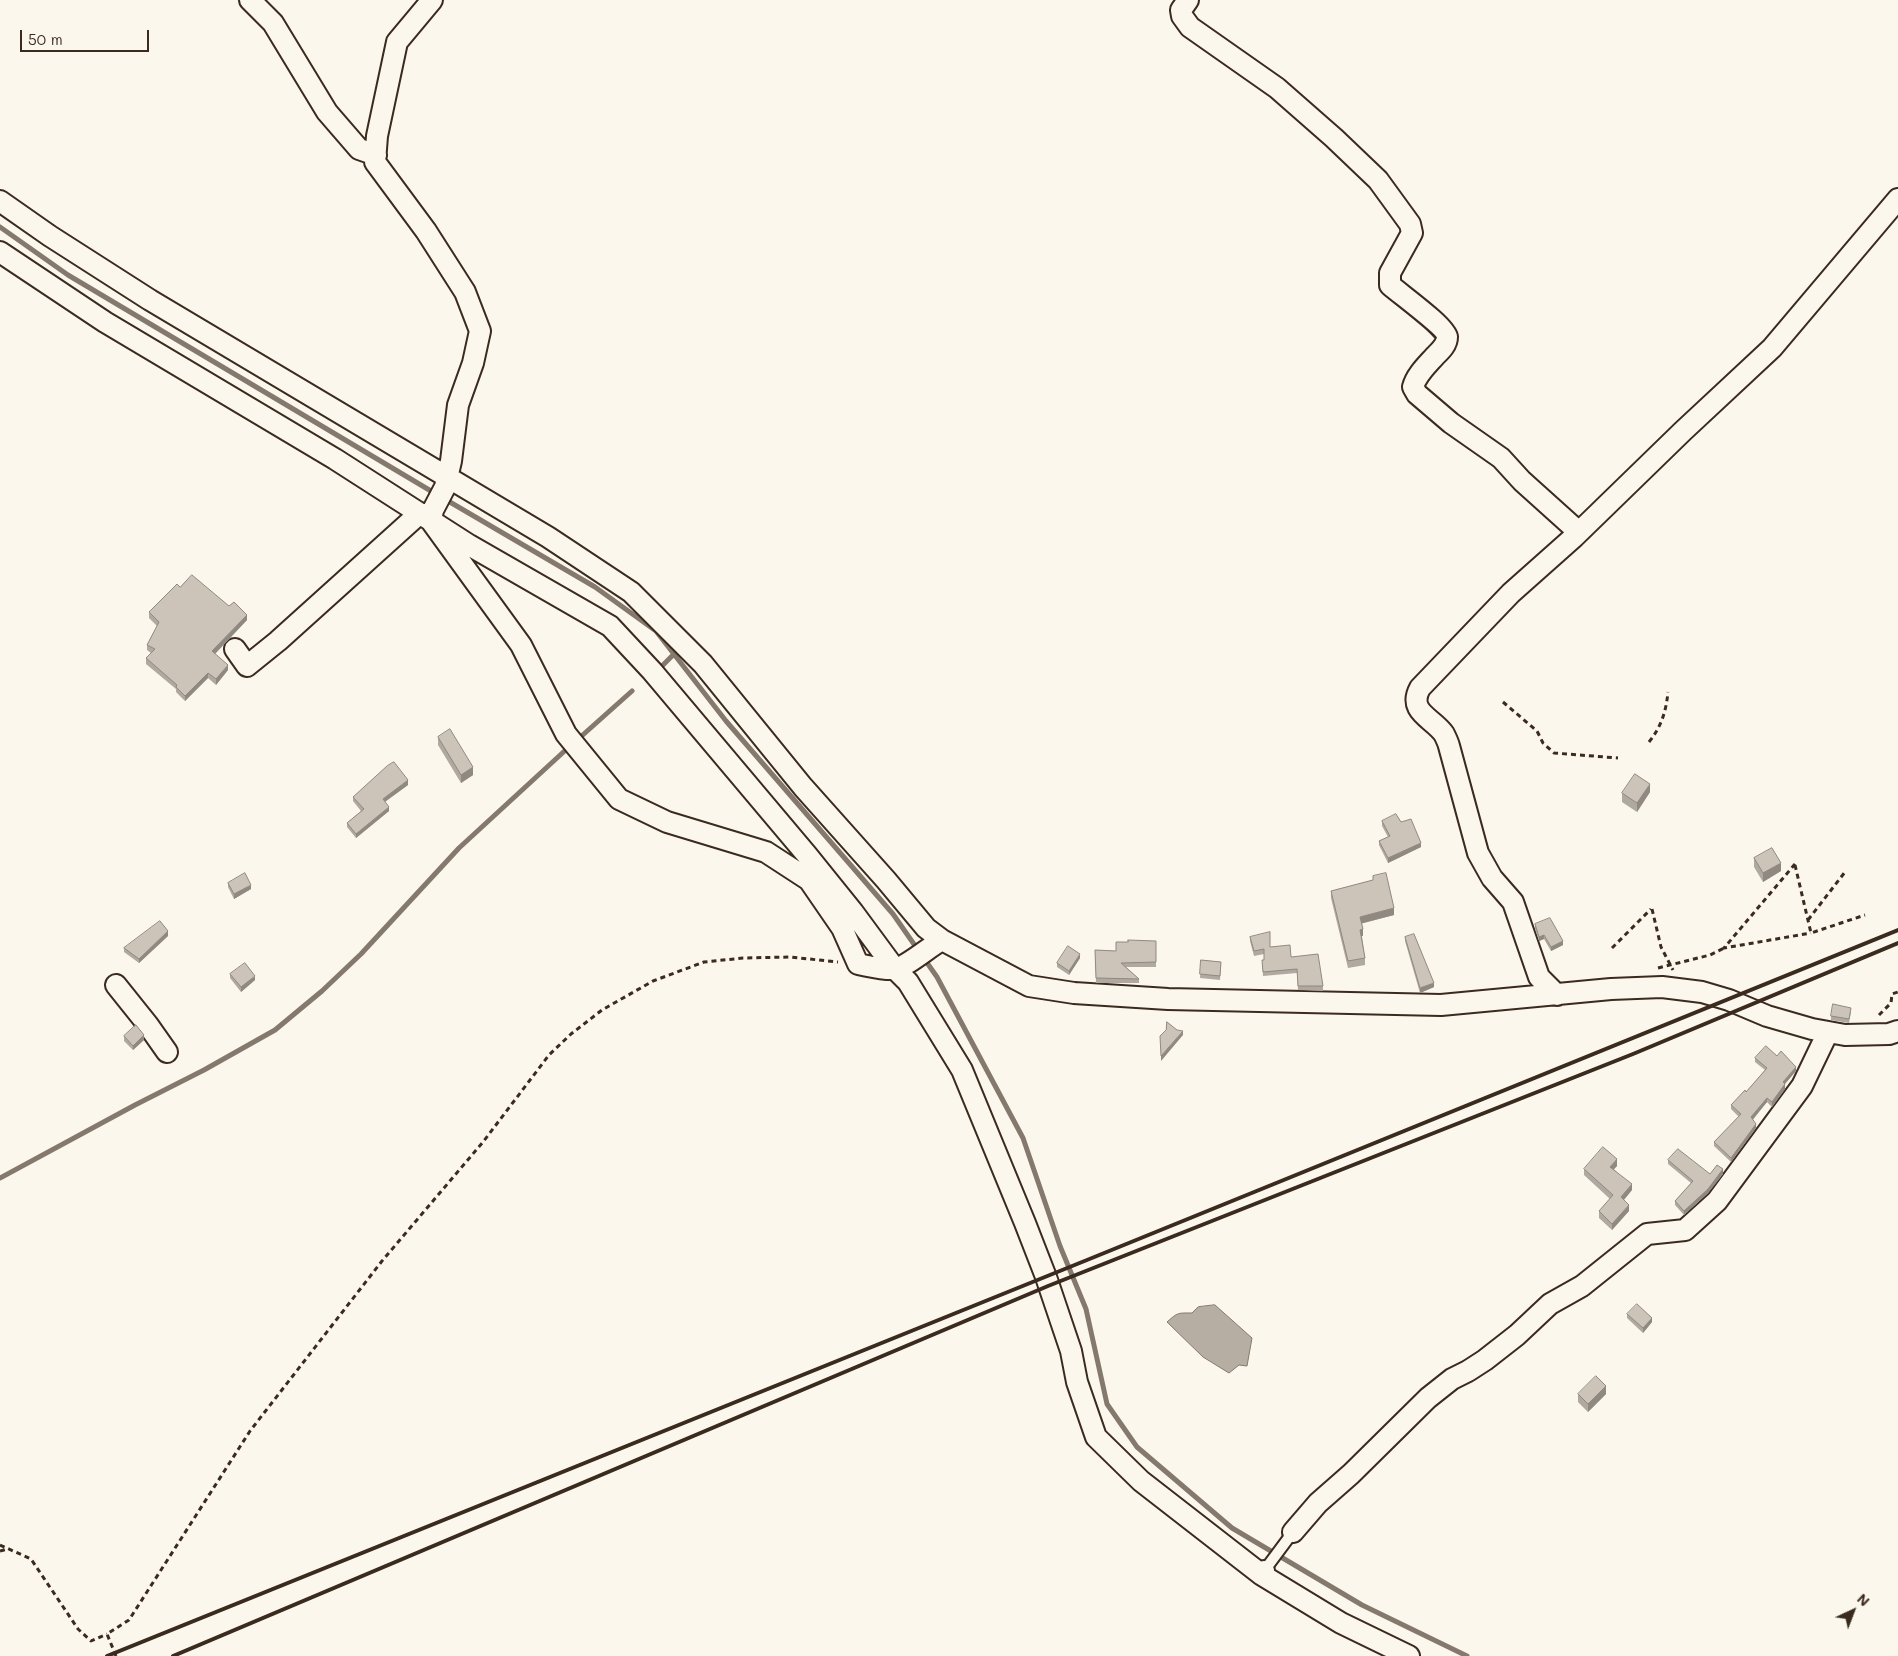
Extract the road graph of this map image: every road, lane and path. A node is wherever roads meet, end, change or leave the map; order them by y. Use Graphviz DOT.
graph roads {
  1 [pos="250,0"];
  2 [pos="432,0"];
  3 [pos="1188,0"];
  4 [pos="376,155"];
  5 [pos="1898,199"];
  6 [pos="0,201"];
  7 [pos="0,252"];
  8 [pos="447,482"];
  9 [pos="428,514"];
  10 [pos="1574,537"];
  11 [pos="235,649"];
  12 [pos="1668,692"];
  13 [pos="1504,702"];
  14 [pos="1649,742"];
  15 [pos="1618,758"];
  16 [pos="1845,872"];
  17 [pos="1865,915"];
  18 [pos="1808,920"];
  19 [pos="1810,933"];
  20 [pos="936,943"];
  21 [pos="1612,948"];
  22 [pos="858,964"];
  23 [pos="901,967"];
  24 [pos="116,985"];
  25 [pos="1679,989"];
  26 [pos="1898,992"];
  27 [pos="1557,995"];
  28 [pos="1898,1031"];
  29 [pos="1828,1032"];
  30 [pos="1860,1034"];
  31 [pos="167,1052"];
  32 [pos="1293,1532"];
  33 [pos="0,1545"];
  34 [pos="9,1549"];
  35 [pos="0,1551"];
  36 [pos="1263,1573"];
  37 [pos="107,1634"];
  38 [pos="116,1656"];
  39 [pos="1408,1656"];
  1 -- 4 [label="street"];
  2 -- 4 [label="street"];
  3 -- 10 [label="street"];
  4 -- 8 [label="street"];
  5 -- 10 [label="street"];
  6 -- 8 [label="street"];
  7 -- 9 [label="street"];
  8 -- 9 [label="street"];
  8 -- 20 [label="street"];
  9 -- 11 [label="street"];
  9 -- 22 [label="street"];
  9 -- 23 [label="street"];
  10 -- 27 [label="street"];
  12 -- 14 [label="path"];
  13 -- 15 [label="path"];
  16 -- 18 [label="path"];
  17 -- 19 [label="path"];
  18 -- 19 [label="path"];
  18 -- 19 [label="path"];
  20 -- 23 [label="street"];
  20 -- 27 [label="street"];
  21 -- 25 [label="path"];
  22 -- 23 [label="street"];
  22 -- 37 [label="path"];
  23 -- 36 [label="street"];
  24 -- 31 [label="street"];
  25 -- 27 [label="street"];
  25 -- 29 [label="street"];
  26 -- 30 [label="path"];
  28 -- 30 [label="street"];
  29 -- 30 [label="street"];
  29 -- 32 [label="street"];
  32 -- 36 [label="lane"];
  33 -- 34 [label="path"];
  34 -- 35 [label="path"];
  34 -- 37 [label="path"];
  36 -- 39 [label="street"];
  37 -- 38 [label="path"];
}
